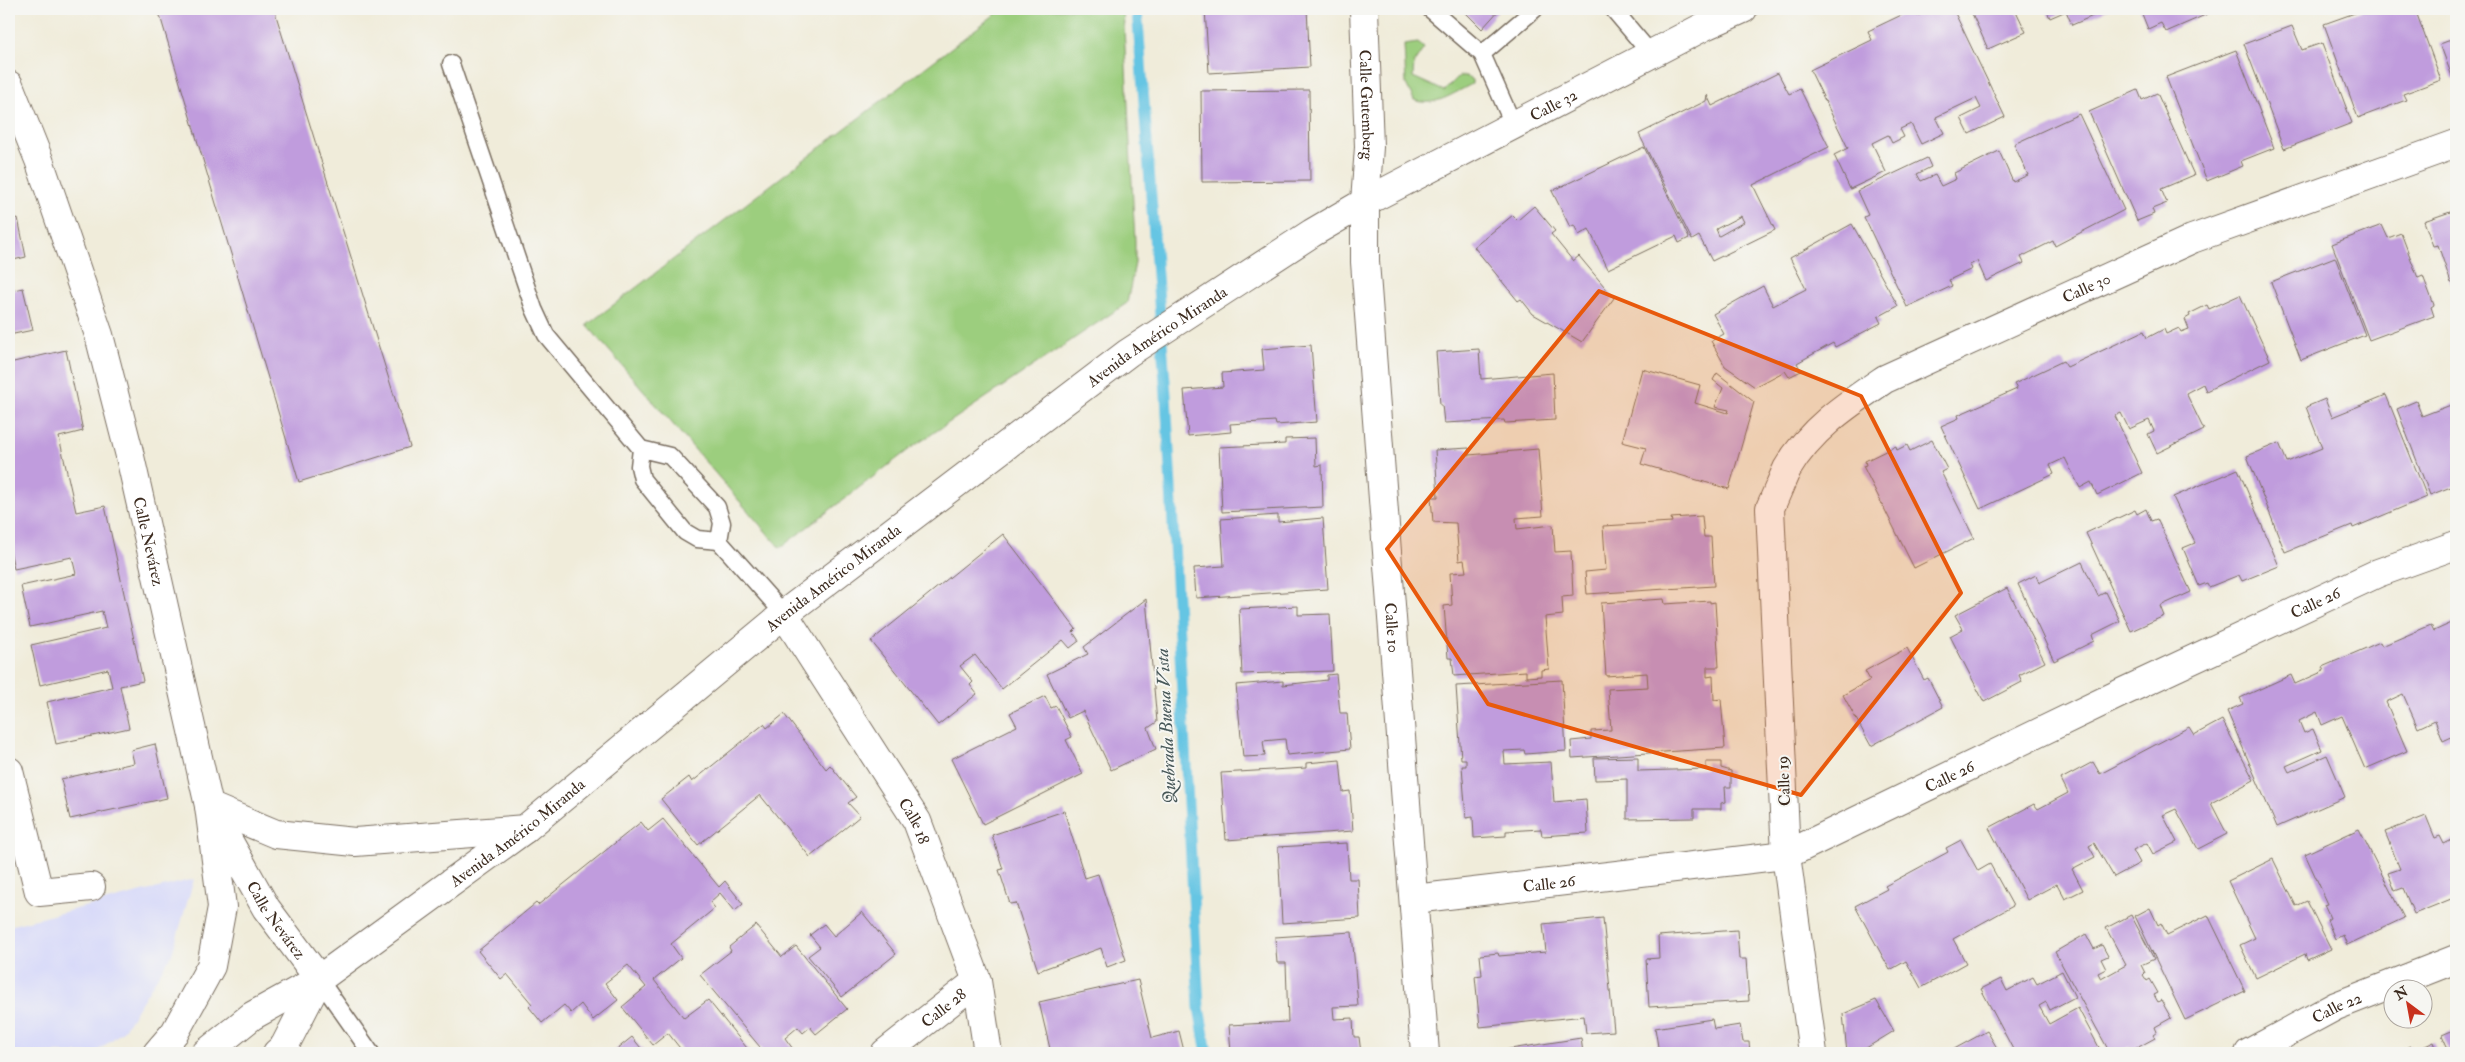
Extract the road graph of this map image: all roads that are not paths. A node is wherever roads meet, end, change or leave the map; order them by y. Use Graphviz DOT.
graph roads {
  1 [pos="1364,9"];
  2 [pos="1430,9"];
  3 [pos="1535,9"];
  4 [pos="1613,9"];
  5 [pos="1743,9"];
  6 [pos="1482,54"];
  7 [pos="1650,54"];
  8 [pos="451,64"];
  9 [pos="9,85"];
  10 [pos="1513,124"];
  11 [pos="2456,144"];
  12 [pos="1365,202"];
  13 [pos="641,449"];
  14 [pos="1770,508"];
  15 [pos="720,541"];
  16 [pos="2456,545"];
  17 [pos="784,614"];
  18 [pos="9,771"];
  19 [pos="209,806"];
  20 [pos="525,829"];
  21 [pos="1786,856"];
  22 [pos="91,887"];
  23 [pos="1414,899"];
  24 [pos="2456,959"];
  25 [pos="319,979"];
  26 [pos="977,981"];
  27 [pos="157,1053"];
  28 [pos="206,1053"];
  29 [pos="277,1053"];
  30 [pos="371,1053"];
  31 [pos="885,1053"];
  32 [pos="988,1053"];
  33 [pos="1425,1053"];
  34 [pos="1813,1053"];
  35 [pos="2249,1053"];
  1 -- 12 [label="street, Calle Gutemberg"];
  2 -- 6 [label="lane"];
  3 -- 6 [label="lane"];
  4 -- 7 [label="lane"];
  5 -- 7 [label="street, Calle 32"];
  6 -- 10 [label="lane"];
  7 -- 10 [label="street, Calle 32"];
  8 -- 13 [label="lane"];
  9 -- 19 [label="street, Calle Nevárez"];
  10 -- 12 [label="street, Calle 32"];
  11 -- 14 [label="street, Calle 30"];
  12 -- 17 [label="street, Avenida Américo Miranda"];
  12 -- 23 [label="street, Calle 10"];
  13 -- 15 [label="lane"];
  13 -- 15 [label="lane"];
  14 -- 21 [label="street, Calle 19"];
  15 -- 17 [label="lane"];
  16 -- 21 [label="street, Calle 26"];
  17 -- 20 [label="street, Avenida Américo Miranda"];
  17 -- 26 [label="street, Calle 18"];
  18 -- 22 [label="street"];
  19 -- 20 [label="street"];
  19 -- 25 [label="street, Calle Nevárez"];
  19 -- 27 [label="street"];
  20 -- 25 [label="street, Avenida Américo Miranda"];
  21 -- 23 [label="street, Calle 26"];
  21 -- 34 [label="street, Calle 19"];
  23 -- 33 [label="street, Calle 10"];
  24 -- 35 [label="street, Calle 22"];
  25 -- 28 [label="street, Avenida Américo Miranda"];
  25 -- 29 [label="street, Avenida Américo Miranda"];
  25 -- 30 [label="lane"];
  26 -- 31 [label="street, Calle 28"];
  26 -- 32 [label="street, Calle 18"];
}
